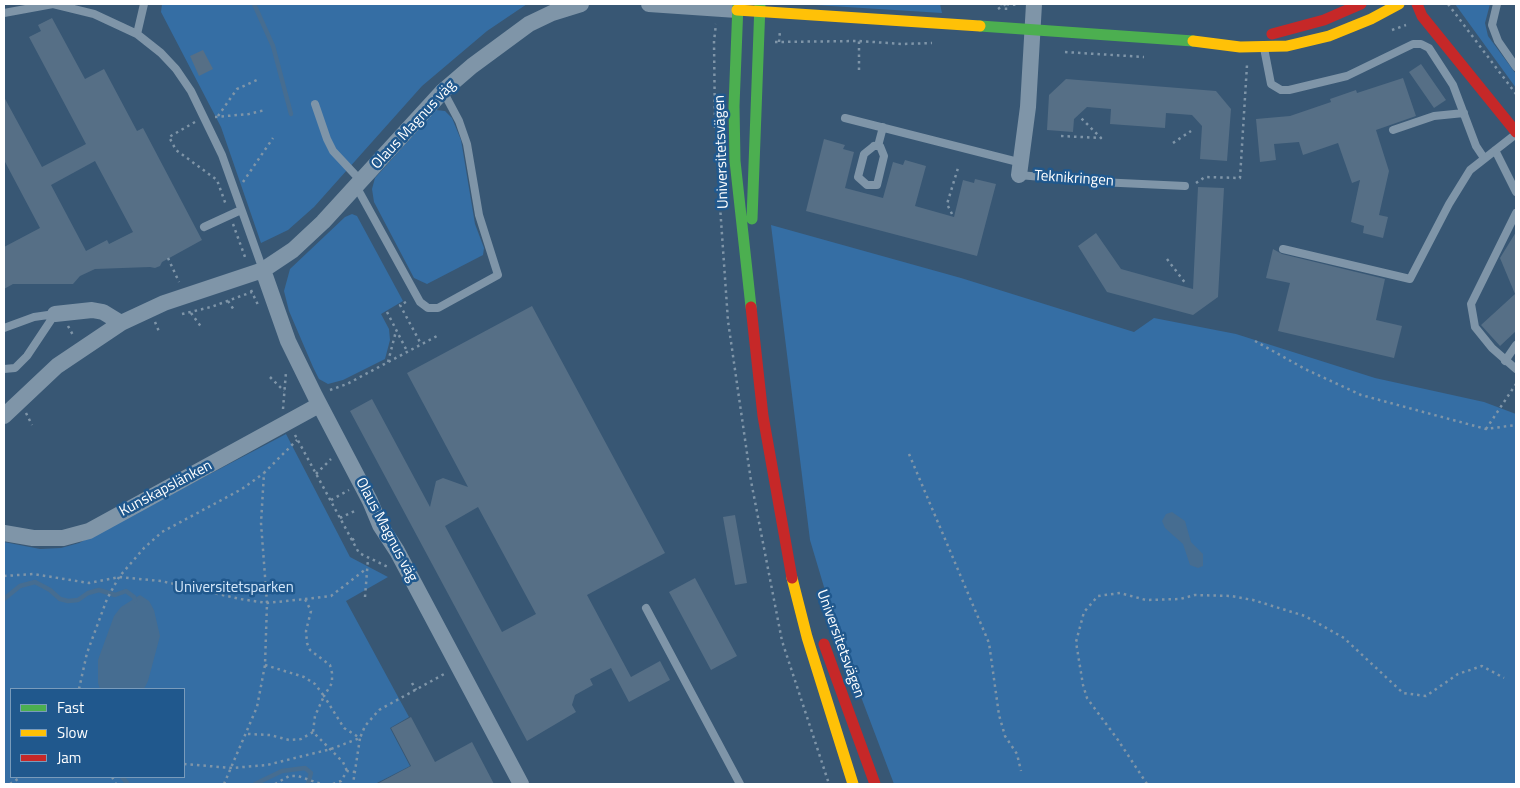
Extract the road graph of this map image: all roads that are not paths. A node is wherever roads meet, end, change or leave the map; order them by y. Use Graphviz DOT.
graph roads {
  1 [pos="53,4"];
  2 [pos="144,4"];
  3 [pos="581,4"];
  4 [pos="649,4"];
  5 [pos="1361,4"];
  6 [pos="1399,4"];
  7 [pos="1417,4"];
  8 [pos="1498,4"];
  9 [pos="1034,5"];
  10 [pos="737,7"];
  11 [pos="760,7"];
  12 [pos="4,13"];
  13 [pos="1441,21"];
  14 [pos="1032,30"];
  15 [pos="1284,31"];
  16 [pos="137,34"];
  17 [pos="1199,41"];
  18 [pos="1264,47"];
  19 [pos="1516,67"];
  20 [pos="443,90"];
  21 [pos="1483,92"];
  22 [pos="315,104"];
  23 [pos="1464,113"];
  24 [pos="845,118"];
  25 [pos="883,127"];
  26 [pos="1393,130"];
  27 [pos="1516,133"];
  28 [pos="878,146"];
  29 [pos="1494,150"];
  30 [pos="1484,158"];
  31 [pos="1021,169"];
  32 [pos="359,184"];
  33 [pos="1185,186"];
  34 [pos="1516,192"];
  35 [pos="241,210"];
  36 [pos="1516,213"];
  37 [pos="204,227"];
  38 [pos="1283,249"];
  39 [pos="263,270"];
  40 [pos="749,298"];
  41 [pos="55,314"];
  42 [pos="121,323"];
  43 [pos="4,328"];
  44 [pos="1516,345"];
  45 [pos="1505,361"];
  46 [pos="4,369"];
  47 [pos="1516,369"];
  48 [pos="317,401"];
  49 [pos="4,416"];
  50 [pos="780,513"];
  51 [pos="4,533"];
  52 [pos="646,608"];
  53 [pos="521,784"];
  54 [pos="740,784"];
  55 [pos="854,784"];
  56 [pos="875,784"];
  1 -- 12 [label="lane"];
  1 -- 16 [label="lane, Olaus Magnus väg"];
  2 -- 16 [label="lane"];
  3 -- 20 [label="street, Olaus Magnus väg"];
  4 -- 10 [label="street"];
  5 -- 15 [label="main road"];
  6 -- 18 [label="main road"];
  7 -- 21 [label="main road"];
  8 -- 19 [label="lane"];
  9 -- 14 [label="street, Teknikringen"];
  10 -- 11 [label="main road"];
  10 -- 40 [label="main road, Universitetsvägen"];
  11 -- 14 [label="main road"];
  11 -- 40 [label="main road, Universitetsvägen"];
  13 -- 21 [label="main road"];
  14 -- 17 [label="main road"];
  14 -- 31 [label="street, Teknikringen"];
  15 -- 17 [label="main road"];
  15 -- 18 [label="lane"];
  16 -- 35 [label="lane, Olaus Magnus väg"];
  17 -- 18 [label="main road"];
  18 -- 23 [label="lane"];
  20 -- 32 [label="street, Olaus Magnus väg"];
  20 -- 32 [label="lane"];
  21 -- 27 [label="main road"];
  22 -- 32 [label="lane"];
  23 -- 26 [label="lane"];
  23 -- 30 [label="lane"];
  24 -- 25 [label="lane"];
  25 -- 28 [label="lane"];
  25 -- 31 [label="lane"];
  27 -- 29 [label="lane"];
  28 -- 28 [label="lane"];
  29 -- 30 [label="lane"];
  29 -- 34 [label="lane"];
  30 -- 38 [label="lane"];
  31 -- 33 [label="lane, Teknikringen"];
  32 -- 39 [label="street, Olaus Magnus väg"];
  35 -- 37 [label="lane"];
  35 -- 39 [label="lane, Olaus Magnus väg"];
  36 -- 45 [label="lane"];
  39 -- 42 [label="street, Olaus Magnus väg"];
  39 -- 48 [label="street, Olaus Magnus väg"];
  40 -- 50 [label="main road, Universitetsvägen"];
  41 -- 42 [label="street"];
  41 -- 43 [label="lane"];
  41 -- 46 [label="lane"];
  42 -- 49 [label="street, Olaus Magnus väg"];
  44 -- 45 [label="lane"];
  45 -- 47 [label="lane"];
  48 -- 51 [label="street, Kunskapslänken"];
  48 -- 53 [label="street, Olaus Magnus väg"];
  50 -- 55 [label="main road, Universitetsvägen"];
  50 -- 56 [label="main road, Universitetsvägen"];
  52 -- 54 [label="lane"];
}
